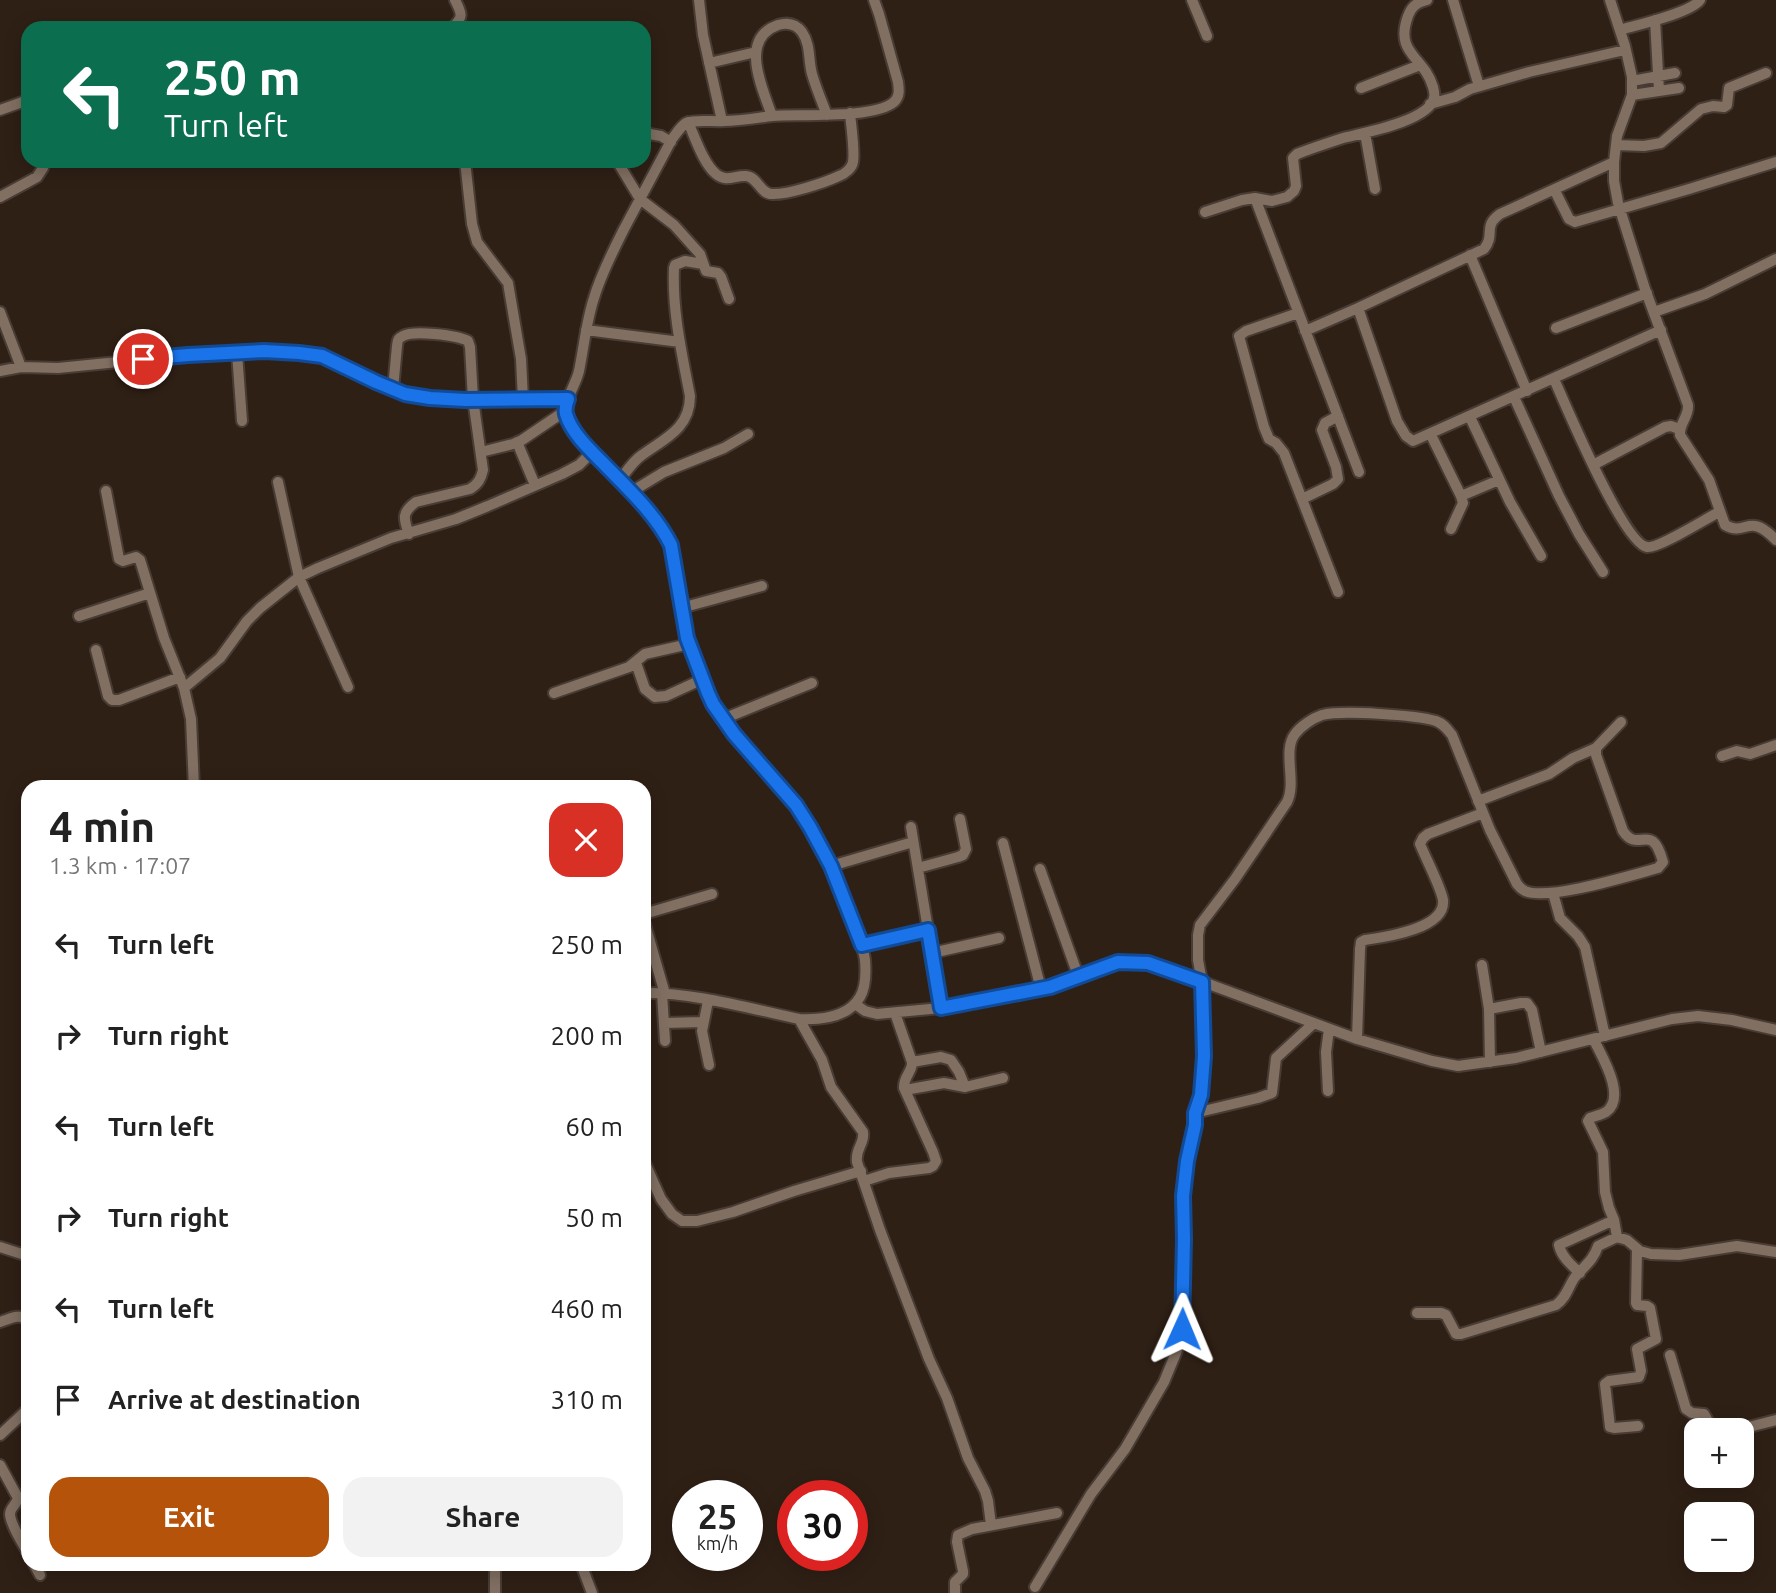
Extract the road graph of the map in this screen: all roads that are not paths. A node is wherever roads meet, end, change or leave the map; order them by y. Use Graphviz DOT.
graph roads {
  1 [pos="455,0"];
  2 [pos="699,0"];
  3 [pos="874,0"];
  4 [pos="1207,0"];
  5 [pos="1427,0"];
  6 [pos="1453,0"];
  7 [pos="1610,0"];
  8 [pos="1700,0"];
  9 [pos="1193,2"];
  10 [pos="1655,20"];
  11 [pos="459,21"];
  12 [pos="1620,30"];
  13 [pos="1207,36"];
  14 [pos="1625,50"];
  15 [pos="756,52"];
  16 [pos="709,63"];
  17 [pos="1420,65"];
  18 [pos="1675,73"];
  19 [pos="1766,73"];
  20 [pos="1658,76"];
  21 [pos="1632,81"];
  22 [pos="1479,86"];
  23 [pos="1361,88"];
  24 [pos="1679,88"];
  25 [pos="1659,91"];
  26 [pos="1632,95"];
  27 [pos="21,102"];
  28 [pos="1430,104"];
  29 [pos="0,110"];
  30 [pos="850,113"];
  31 [pos="827,115"];
  32 [pos="772,116"];
  33 [pos="722,121"];
  34 [pos="688,122"];
  35 [pos="1365,132"];
  36 [pos="651,134"];
  37 [pos="671,142"];
  38 [pos="1616,145"];
  39 [pos="1614,162"];
  40 [pos="1776,162"];
  41 [pos="43,168"];
  42 [pos="467,168"];
  43 [pos="621,168"];
  44 [pos="1375,189"];
  45 [pos="1555,191"];
  46 [pos="0,197"];
  47 [pos="1255,198"];
  48 [pos="640,199"];
  49 [pos="1620,210"];
  50 [pos="1205,212"];
  51 [pos="1470,255"];
  52 [pos="1776,259"];
  53 [pos="703,264"];
  54 [pos="1647,293"];
  55 [pos="729,299"];
  56 [pos="1358,308"];
  57 [pos="0,312"];
  58 [pos="1654,312"];
  59 [pos="1298,313"];
  60 [pos="1556,328"];
  61 [pos="586,330"];
  62 [pos="1661,330"];
  63 [pos="1304,331"];
  64 [pos="680,342"];
  65 [pos="237,353"];
  66 [pos="21,367"];
  67 [pos="0,371"];
  68 [pos="1554,379"];
  69 [pos="393,389"];
  70 [pos="1527,391"];
  71 [pos="1514,397"];
  72 [pos="473,399"];
  73 [pos="568,399"];
  74 [pos="523,400"];
  75 [pos="565,411"];
  76 [pos="1338,416"];
  77 [pos="1470,417"];
  78 [pos="242,421"];
  79 [pos="1679,429"];
  80 [pos="748,434"];
  81 [pos="1431,435"];
  82 [pos="517,442"];
  83 [pos="481,452"];
  84 [pos="593,452"];
  85 [pos="1593,465"];
  86 [pos="1359,472"];
  87 [pos="620,480"];
  88 [pos="1499,480"];
  89 [pos="278,482"];
  90 [pos="477,484"];
  91 [pos="535,485"];
  92 [pos="106,491"];
  93 [pos="631,492"];
  94 [pos="1461,496"];
  95 [pos="1302,499"];
  96 [pos="488,506"];
  97 [pos="1719,512"];
  98 [pos="1451,529"];
  99 [pos="409,534"];
  100 [pos="1776,540"];
  101 [pos="1541,556"];
  102 [pos="1603,572"];
  103 [pos="299,577"];
  104 [pos="762,586"];
  105 [pos="1338,592"];
  106 [pos="150,593"];
  107 [pos="681,608"];
  108 [pos="79,616"];
  109 [pos="690,644"];
  110 [pos="96,650"];
  111 [pos="636,663"];
  112 [pos="703,679"];
  113 [pos="182,682"];
  114 [pos="812,683"];
  115 [pos="348,687"];
  116 [pos="554,694"];
  117 [pos="723,719"];
  118 [pos="1621,722"];
  119 [pos="1776,745"];
  120 [pos="1596,748"];
  121 [pos="1722,756"];
  122 [pos="194,780"];
  123 [pos="1478,801"];
  124 [pos="1483,813"];
  125 [pos="960,819"];
  126 [pos="911,827"];
  127 [pos="913,842"];
  128 [pos="1003,844"];
  129 [pos="831,866"];
  130 [pos="918,868"];
  131 [pos="1040,869"];
  132 [pos="1553,893"];
  133 [pos="712,894"];
  134 [pos="651,912"];
  135 [pos="928,930"];
  136 [pos="999,938"];
  137 [pos="862,945"];
  138 [pos="651,948"];
  139 [pos="932,953"];
  140 [pos="1482,965"];
  141 [pos="1079,978"];
  142 [pos="1194,979"];
  143 [pos="1041,989"];
  144 [pos="651,993"];
  145 [pos="663,993"];
  146 [pos="708,1001"];
  147 [pos="855,1004"];
  148 [pos="941,1008"];
  149 [pos="1489,1009"];
  150 [pos="895,1013"];
  151 [pos="799,1019"];
  152 [pos="703,1022"];
  153 [pos="664,1023"];
  154 [pos="1314,1023"];
  155 [pos="1329,1029"];
  156 [pos="1776,1030"];
  157 [pos="1599,1038"];
  158 [pos="1357,1039"];
  159 [pos="665,1041"];
  160 [pos="1541,1052"];
  161 [pos="912,1062"];
  162 [pos="1490,1062"];
  163 [pos="709,1065"];
  164 [pos="1003,1078"];
  165 [pos="965,1087"];
  166 [pos="905,1090"];
  167 [pos="1328,1091"];
  168 [pos="1195,1113"];
  169 [pos="862,1176"];
  170 [pos="651,1177"];
  171 [pos="1614,1220"];
  172 [pos="1617,1237"];
  173 [pos="0,1248"];
  174 [pos="1637,1249"];
  175 [pos="1776,1252"];
  176 [pos="21,1254"];
  177 [pos="1580,1273"];
  178 [pos="1417,1313"];
  179 [pos="21,1317"];
  180 [pos="0,1322"];
  181 [pos="1670,1354"];
  182 [pos="21,1416"];
  183 [pos="1706,1418"];
  184 [pos="1776,1420"];
  185 [pos="1638,1426"];
  186 [pos="1754,1426"];
  187 [pos="0,1435"];
  188 [pos="0,1465"];
  189 [pos="1056,1513"];
  190 [pos="991,1525"];
  191 [pos="21,1540"];
  192 [pos="495,1571"];
  193 [pos="584,1571"];
  194 [pos="1035,1587"];
  195 [pos="495,1593"];
  196 [pos="592,1593"];
  197 [pos="955,1593"];
  1 -- 11 [label="street"];
  2 -- 16 [label="street"];
  3 -- 30 [label="street"];
  4 -- 9 [label="street"];
  5 -- 17 [label="street"];
  6 -- 22 [label="street"];
  7 -- 12 [label="street"];
  8 -- 10 [label="street"];
  9 -- 13 [label="street"];
  10 -- 12 [label="street"];
  10 -- 20 [label="street"];
  12 -- 14 [label="street"];
  14 -- 21 [label="street"];
  14 -- 22 [label="street"];
  15 -- 16 [label="street"];
  15 -- 31 [label="street"];
  15 -- 32 [label="street"];
  16 -- 33 [label="street"];
  17 -- 23 [label="street"];
  17 -- 28 [label="street"];
  18 -- 20 [label="street"];
  19 -- 38 [label="street"];
  20 -- 21 [label="street"];
  20 -- 25 [label="street"];
  21 -- 26 [label="street"];
  22 -- 28 [label="street"];
  24 -- 25 [label="street"];
  25 -- 26 [label="street"];
  26 -- 38 [label="street"];
  27 -- 29 [label="street"];
  28 -- 35 [label="street"];
  30 -- 31 [label="street"];
  30 -- 34 [label="street"];
  31 -- 32 [label="street"];
  32 -- 33 [label="street"];
  33 -- 34 [label="street"];
  34 -- 37 [label="street"];
  35 -- 44 [label="street"];
  35 -- 47 [label="street"];
  36 -- 37 [label="street"];
  37 -- 48 [label="street"];
  38 -- 39 [label="street"];
  39 -- 45 [label="street"];
  39 -- 49 [label="street"];
  40 -- 49 [label="street"];
  41 -- 46 [label="street"];
  42 -- 74 [label="street"];
  43 -- 48 [label="street"];
  45 -- 49 [label="street"];
  45 -- 51 [label="street"];
  47 -- 50 [label="street"];
  47 -- 59 [label="street"];
  48 -- 53 [label="street"];
  48 -- 61 [label="street"];
  49 -- 54 [label="street"];
  51 -- 56 [label="street"];
  51 -- 70 [label="street"];
  52 -- 58 [label="street"];
  53 -- 55 [label="street"];
  53 -- 64 [label="street"];
  54 -- 58 [label="street"];
  54 -- 60 [label="street"];
  56 -- 63 [label="street"];
  56 -- 81 [label="street"];
  57 -- 66 [label="street"];
  58 -- 62 [label="street"];
  59 -- 63 [label="street"];
  59 -- 95 [label="street"];
  61 -- 64 [label="street"];
  61 -- 73 [label="street"];
  62 -- 68 [label="street"];
  62 -- 79 [label="street"];
  63 -- 76 [label="street"];
  64 -- 87 [label="street"];
  65 -- 66 [label="street"];
  65 -- 69 [label="street"];
  65 -- 78 [label="street"];
  66 -- 67 [label="street"];
  68 -- 70 [label="street"];
  68 -- 85 [label="street"];
  69 -- 72 [label="street"];
  69 -- 72 [label="street"];
  70 -- 71 [label="street"];
  71 -- 77 [label="street"];
  71 -- 102 [label="street"];
  72 -- 74 [label="street"];
  72 -- 83 [label="street"];
  73 -- 74 [label="street"];
  73 -- 75 [label="street"];
  75 -- 82 [label="street"];
  75 -- 84 [label="street"];
  76 -- 86 [label="street"];
  76 -- 95 [label="street"];
  77 -- 81 [label="street"];
  77 -- 88 [label="street"];
  79 -- 85 [label="street"];
  79 -- 97 [label="street"];
  80 -- 93 [label="street"];
  81 -- 94 [label="street"];
  82 -- 83 [label="street"];
  82 -- 91 [label="street"];
  83 -- 90 [label="street"];
  84 -- 87 [label="street"];
  84 -- 91 [label="street"];
  85 -- 97 [label="street"];
  87 -- 93 [label="street"];
  88 -- 94 [label="street"];
  88 -- 101 [label="street"];
  89 -- 103 [label="street"];
  90 -- 96 [label="street"];
  90 -- 99 [label="street"];
  91 -- 96 [label="street"];
  92 -- 106 [label="street"];
  93 -- 107 [label="street"];
  94 -- 98 [label="street"];
  95 -- 105 [label="street"];
  96 -- 99 [label="street"];
  97 -- 100 [label="street"];
  99 -- 103 [label="street"];
  103 -- 113 [label="street"];
  103 -- 115 [label="street"];
  104 -- 107 [label="street"];
  106 -- 108 [label="street"];
  106 -- 113 [label="street"];
  107 -- 109 [label="street"];
  109 -- 111 [label="street"];
  109 -- 112 [label="street"];
  110 -- 113 [label="street"];
  111 -- 112 [label="street"];
  111 -- 116 [label="street"];
  112 -- 117 [label="street"];
  113 -- 122 [label="street"];
  114 -- 117 [label="street"];
  117 -- 129 [label="street"];
  118 -- 120 [label="street"];
  119 -- 121 [label="street"];
  120 -- 123 [label="street"];
  120 -- 132 [label="street"];
  123 -- 124 [label="street"];
  123 -- 142 [label="street"];
  124 -- 132 [label="street"];
  124 -- 158 [label="street"];
  125 -- 130 [label="street"];
  126 -- 127 [label="street"];
  127 -- 129 [label="street"];
  127 -- 130 [label="street"];
  128 -- 143 [label="street"];
  129 -- 137 [label="street"];
  130 -- 135 [label="street"];
  131 -- 141 [label="street"];
  132 -- 157 [label="street"];
  133 -- 134 [label="street"];
  135 -- 137 [label="street"];
  135 -- 139 [label="street"];
  136 -- 139 [label="street"];
  137 -- 147 [label="street"];
  138 -- 145 [label="street"];
  139 -- 148 [label="street"];
  140 -- 149 [label="street"];
  141 -- 142 [label="street"];
  141 -- 143 [label="street"];
  142 -- 154 [label="street"];
  142 -- 168 [label="street"];
  143 -- 148 [label="street"];
  144 -- 145 [label="street"];
  145 -- 146 [label="street"];
  145 -- 153 [label="street"];
  146 -- 151 [label="street"];
  146 -- 152 [label="street"];
  147 -- 150 [label="street"];
  147 -- 151 [label="street"];
  148 -- 150 [label="street"];
  149 -- 160 [label="street"];
  149 -- 162 [label="street"];
  150 -- 161 [label="street"];
  151 -- 169 [label="street"];
  152 -- 153 [label="street"];
  152 -- 163 [label="street"];
  153 -- 159 [label="street"];
  154 -- 155 [label="street"];
  154 -- 168 [label="street"];
  155 -- 158 [label="street"];
  155 -- 167 [label="street"];
  156 -- 157 [label="street"];
  157 -- 160 [label="street"];
  157 -- 171 [label="street"];
  158 -- 162 [label="street"];
  160 -- 162 [label="street"];
  161 -- 165 [label="street"];
  161 -- 166 [label="street"];
  164 -- 165 [label="street"];
  165 -- 166 [label="street"];
  166 -- 169 [label="street"];
  168 -- 194 [label="street"];
  169 -- 170 [label="street"];
  169 -- 190 [label="street"];
  171 -- 172 [label="street"];
  171 -- 177 [label="street"];
  172 -- 174 [label="street"];
  172 -- 177 [label="street"];
  173 -- 176 [label="street"];
  174 -- 175 [label="street"];
  174 -- 185 [label="street"];
  177 -- 178 [label="street"];
  179 -- 180 [label="street"];
  181 -- 183 [label="street"];
  182 -- 187 [label="street"];
  184 -- 186 [label="street"];
  188 -- 191 [label="street"];
  189 -- 190 [label="street"];
  190 -- 197 [label="street"];
  192 -- 195 [label="street"];
  193 -- 196 [label="street"];
}
